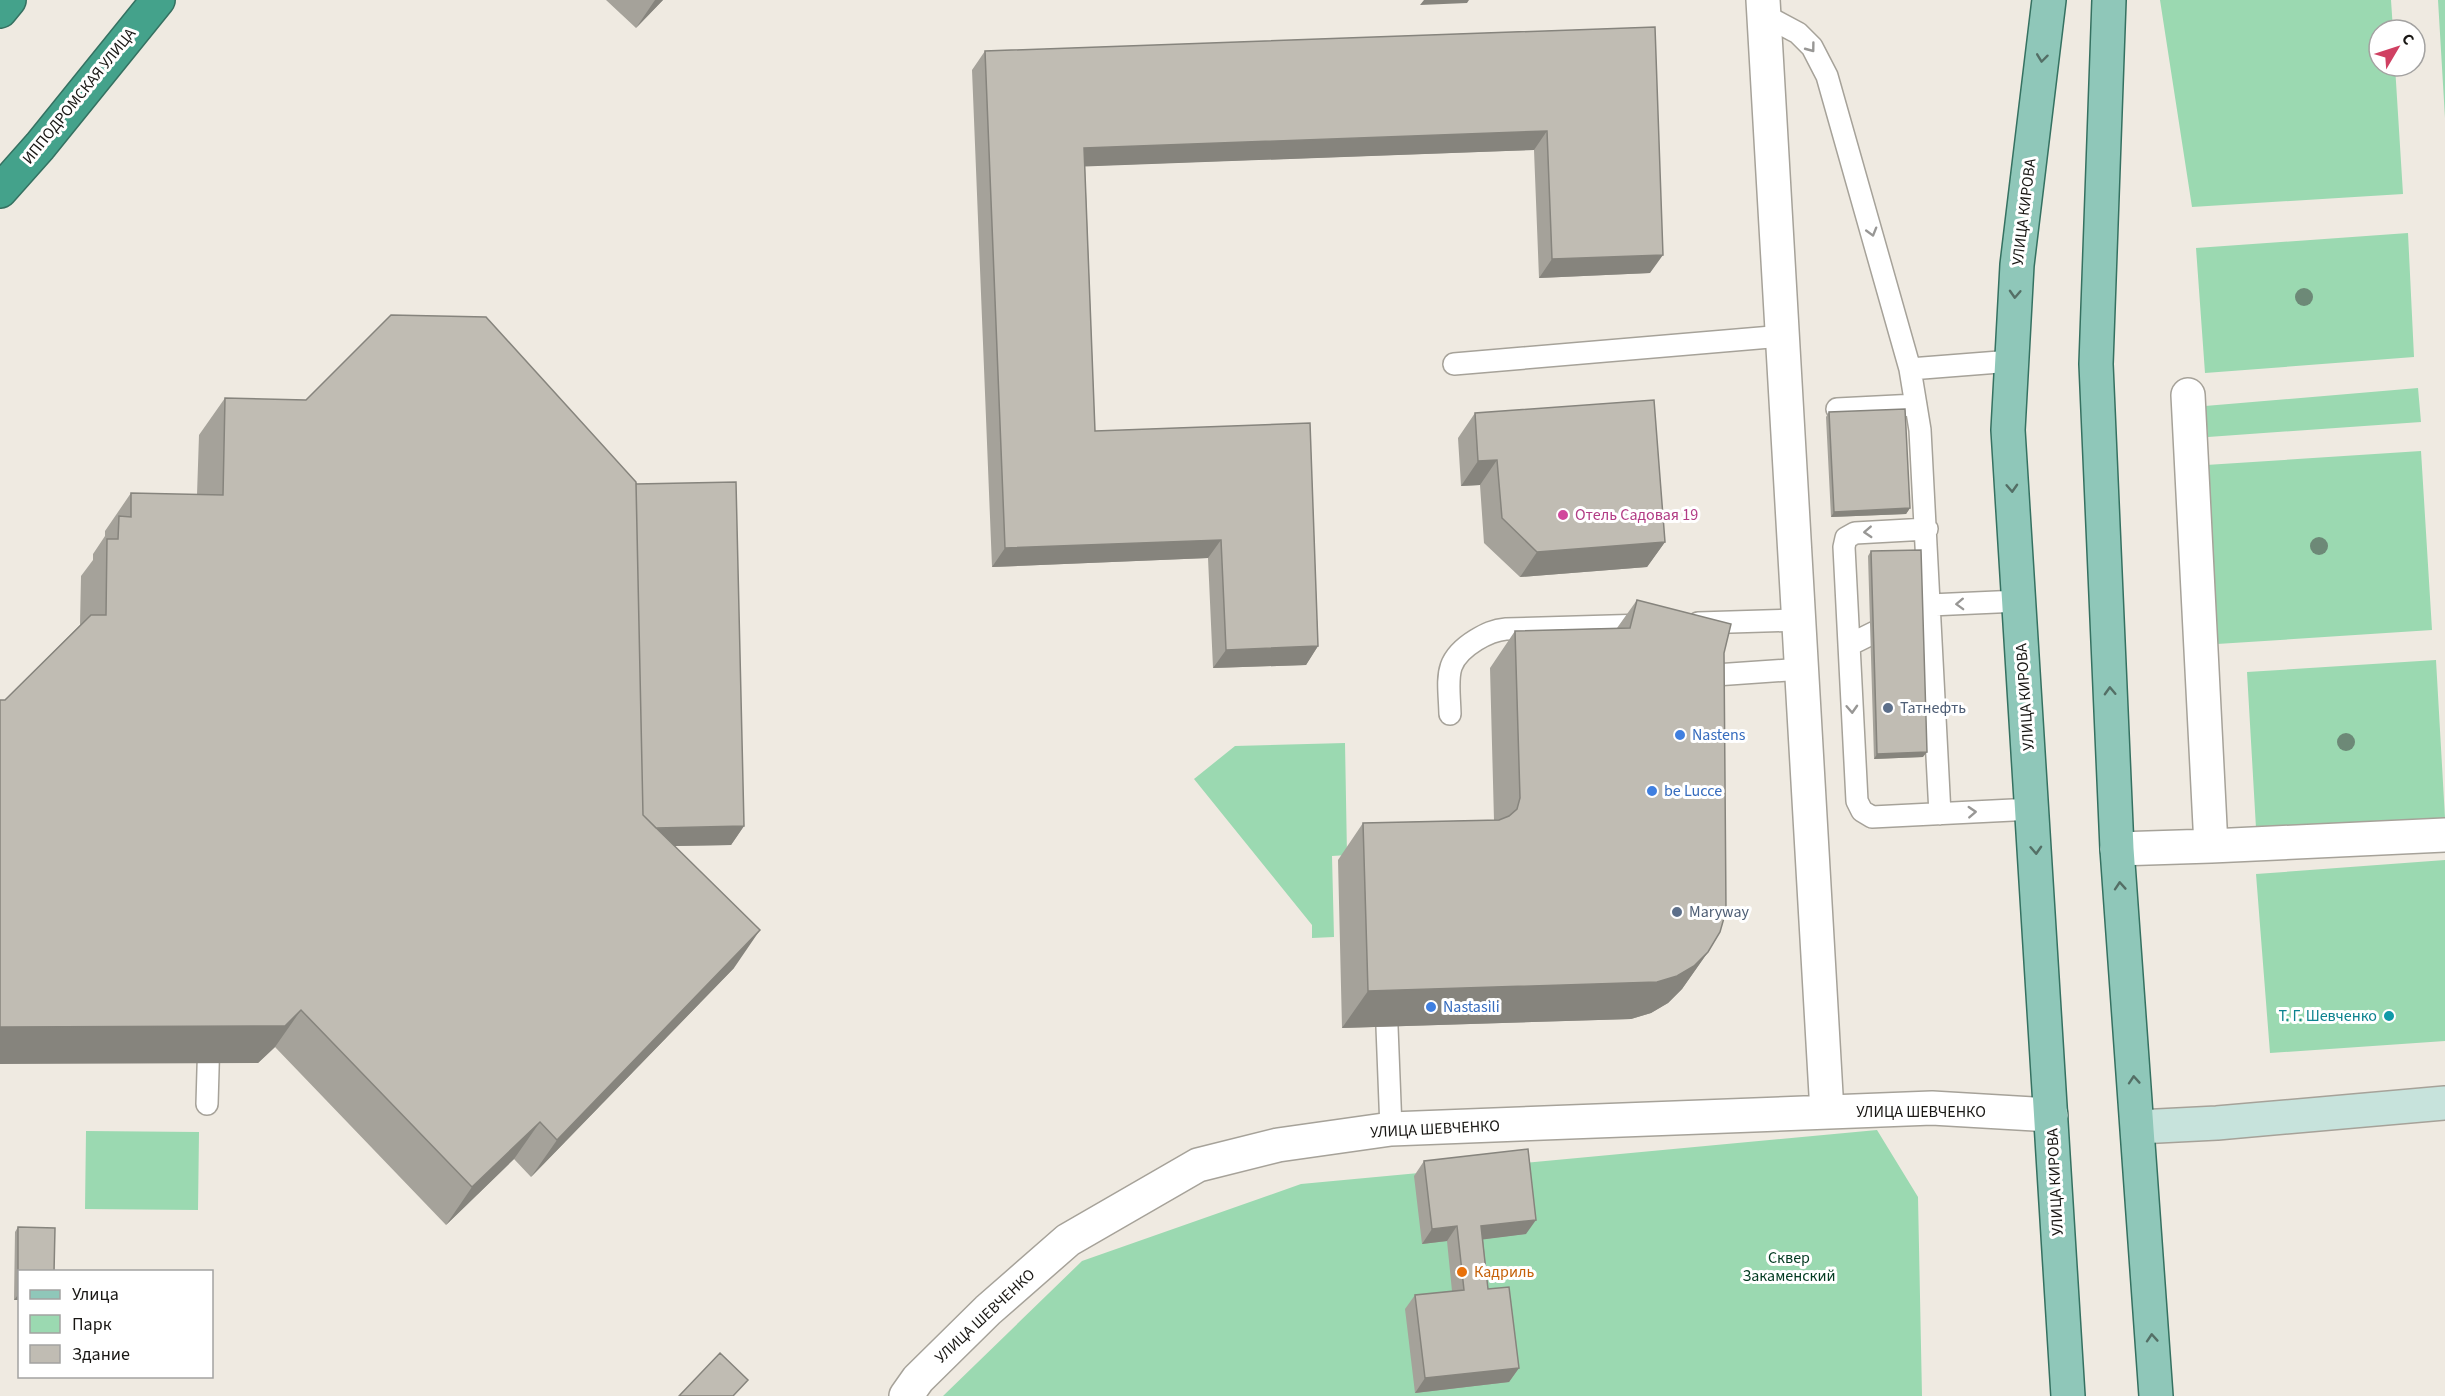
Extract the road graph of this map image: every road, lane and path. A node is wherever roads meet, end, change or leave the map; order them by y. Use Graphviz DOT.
graph roads {
  1 [pos="9,0"];
  2 [pos="2049,0"];
  3 [pos="2109,0"];
  4 [pos="158,1"];
  5 [pos="1764,7"];
  6 [pos="0,11"];
  7 [pos="0,191"];
  8 [pos="1783,336"];
  9 [pos="2012,361"];
  10 [pos="1454,364"];
  11 [pos="1910,369"];
  12 [pos="2188,395"];
  13 [pos="1916,405"];
  14 [pos="1837,409"];
  15 [pos="1927,530"];
  16 [pos="2019,602"];
  17 [pos="1930,605"];
  18 [pos="1799,620"];
  19 [pos="1849,645"];
  20 [pos="1802,669"];
  21 [pos="1701,676"];
  22 [pos="1450,714"];
  23 [pos="2033,809"];
  24 [pos="1940,814"];
  25 [pos="2445,835"];
  26 [pos="2211,846"];
  27 [pos="2117,849"];
  28 [pos="209,1012"];
  29 [pos="1387,1027"];
  30 [pos="2445,1103"];
  31 [pos="207,1104"];
  32 [pos="1827,1112"];
  33 [pos="2051,1115"];
  34 [pos="2138,1127"];
  35 [pos="1391,1129"];
  36 [pos="906,1396"];
  37 [pos="2068,1396"];
  38 [pos="2156,1396"];
  1 -- 6 [label="highway"];
  2 -- 9 [label="main road, УЛИЦА КИРОВА, one-way"];
  27 -- 3 [label="main road, one-way"];
  4 -- 7 [label="highway, ИППОДРОМСКАЯ УЛИЦА"];
  5 -- 8 [label="street"];
  5 -- 11 [label="lane, one-way"];
  8 -- 10 [label="lane"];
  8 -- 18 [label="street"];
  9 -- 11 [label="lane"];
  9 -- 16 [label="main road, УЛИЦА КИРОВА, one-way"];
  11 -- 13 [label="lane"];
  12 -- 26 [label="street"];
  13 -- 14 [label="lane"];
  13 -- 15 [label="lane"];
  15 -- 17 [label="lane"];
  15 -- 19 [label="lane, one-way"];
  16 -- 17 [label="lane, one-way"];
  16 -- 23 [label="main road, УЛИЦА КИРОВА"];
  17 -- 19 [label="lane"];
  17 -- 24 [label="lane"];
  18 -- 20 [label="street"];
  18 -- 22 [label="lane"];
  19 -- 24 [label="lane, one-way"];
  20 -- 21 [label="lane"];
  20 -- 32 [label="street"];
  24 -- 23 [label="lane, one-way"];
  23 -- 33 [label="main road, УЛИЦА КИРОВА, one-way"];
  25 -- 26 [label="street"];
  26 -- 27 [label="street"];
  34 -- 27 [label="main road, one-way"];
  28 -- 31 [label="lane"];
  29 -- 35 [label="lane"];
  30 -- 34 [label="street"];
  32 -- 33 [label="street, УЛИЦА ШЕВЧЕНКО"];
  32 -- 35 [label="street, УЛИЦА ШЕВЧЕНКО"];
  33 -- 37 [label="main road, УЛИЦА КИРОВА"];
  38 -- 34 [label="main road, one-way"];
  35 -- 36 [label="street, УЛИЦА ШЕВЧЕНКО"];
}
